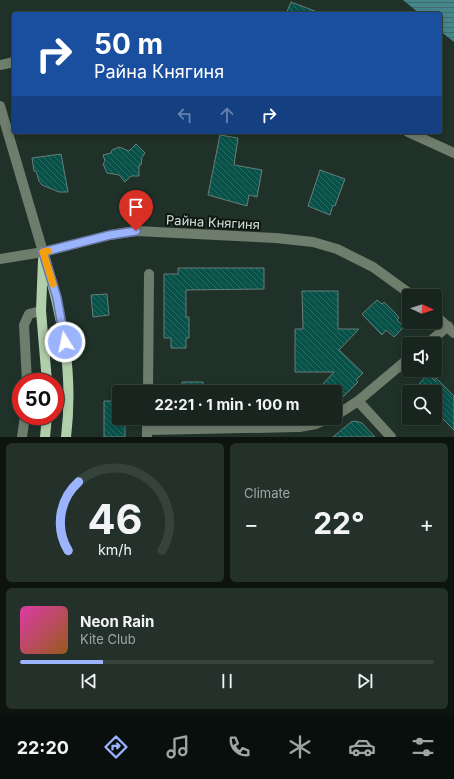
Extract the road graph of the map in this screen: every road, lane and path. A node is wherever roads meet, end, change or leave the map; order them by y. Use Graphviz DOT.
graph roads {
  1 [pos="12,62"];
  2 [pos="0,65"];
  3 [pos="0,106"];
  4 [pos="412,134"];
  5 [pos="454,153"];
  6 [pos="43,252"];
  7 [pos="0,259"];
  8 [pos="148,274"];
  9 [pos="403,289"];
  10 [pos="41,311"];
  11 [pos="442,321"];
  12 [pos="451,329"];
  13 [pos="438,337"];
  14 [pos="402,364"];
  15 [pos="27,373"];
  16 [pos="46,373"];
  17 [pos="148,385"];
  18 [pos="358,401"];
  19 [pos="342,411"];
  20 [pos="24,425"];
  21 [pos="46,425"];
  22 [pos="310,425"];
  23 [pos="147,433"];
  24 [pos="22,437"];
  25 [pos="45,437"];
  26 [pos="66,437"];
  27 [pos="391,437"];
  1 -- 2 [label="street"];
  3 -- 6 [label="street"];
  4 -- 5 [label="street"];
  6 -- 7 [label="street, Райна Княгиня"];
  6 -- 9 [label="street, Райна Княгиня"];
  6 -- 10 [label="main road"];
  6 -- 26 [label="main road"];
  8 -- 17 [label="street"];
  10 -- 15 [label="street"];
  10 -- 16 [label="main road"];
  11 -- 12 [label="street"];
  12 -- 13 [label="street"];
  14 -- 18 [label="street"];
  18 -- 19 [label="street"];
  18 -- 27 [label="street"];
  20 -- 24 [label="street"];
  21 -- 25 [label="main road"];
  22 -- 23 [label="street"];
}
